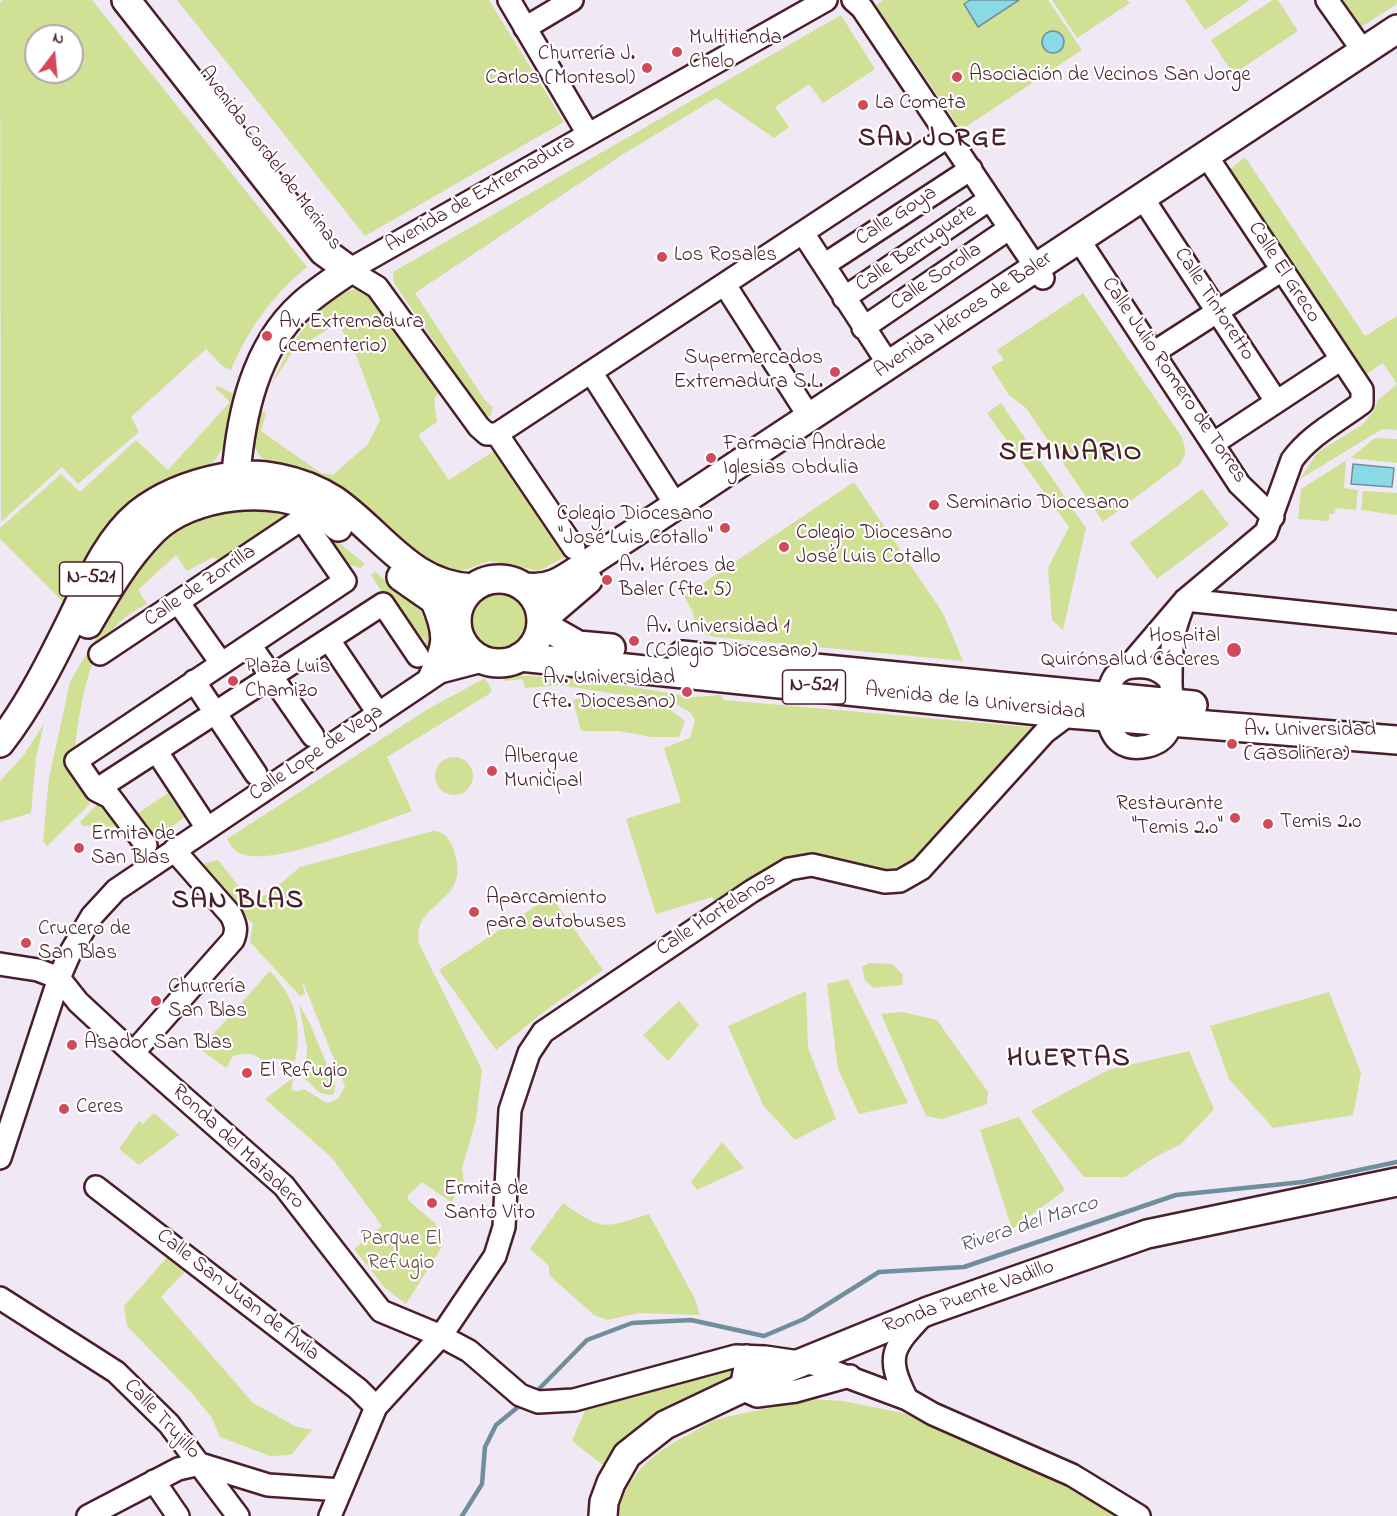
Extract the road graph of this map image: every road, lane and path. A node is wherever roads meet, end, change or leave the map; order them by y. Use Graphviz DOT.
graph roads {
  1 [pos="126,0"];
  2 [pos="147,0"];
  3 [pos="509,0"];
  4 [pos="572,0"];
  5 [pos="826,0"];
  6 [pos="853,0"];
  7 [pos="1327,0"];
  8 [pos="525,28"];
  9 [pos="1397,28"];
  10 [pos="1397,42"];
  11 [pos="1363,51"];
  12 [pos="588,134"];
  13 [pos="949,136"];
  14 [pos="1209,160"];
  15 [pos="970,169"];
  16 [pos="990,199"];
  17 [pos="1147,205"];
  18 [pos="1010,228"];
  19 [pos="803,233"];
  20 [pos="1082,245"];
  21 [pos="824,265"];
  22 [pos="349,270"];
  23 [pos="1282,270"];
  24 [pos="1039,273"];
  25 [pos="725,285"];
  26 [pos="844,298"];
  27 [pos="1218,311"];
  28 [pos="863,328"];
  29 [pos="1154,353"];
  30 [pos="1340,360"];
  31 [pos="889,365"];
  32 [pos="591,372"];
  33 [pos="1276,401"];
  34 [pos="810,418"];
  35 [pos="497,434"];
  36 [pos="1214,443"];
  37 [pos="236,474"];
  38 [pos="677,507"];
  39 [pos="311,516"];
  40 [pos="1273,517"];
  41 [pos="155,529"];
  42 [pos="574,548"];
  43 [pos="525,587"];
  44 [pos="472,588"];
  45 [pos="430,589"];
  46 [pos="572,594"];
  47 [pos="1185,600"];
  48 [pos="178,602"];
  49 [pos="1397,622"];
  50 [pos="541,624"];
  51 [pos="458,629"];
  52 [pos="329,640"];
  53 [pos="250,645"];
  54 [pos="597,646"];
  55 [pos="100,654"];
  56 [pos="418,656"];
  57 [pos="519,657"];
  58 [pos="486,660"];
  59 [pos="221,663"];
  60 [pos="1127,668"];
  61 [pos="434,676"];
  62 [pos="272,677"];
  63 [pos="194,681"];
  64 [pos="1172,702"];
  65 [pos="1108,706"];
  66 [pos="378,713"];
  67 [pos="216,714"];
  68 [pos="1069,714"];
  69 [pos="1397,724"];
  70 [pos="313,736"];
  71 [pos="1397,740"];
  72 [pos="0,743"];
  73 [pos="157,752"];
  74 [pos="0,764"];
  75 [pos="256,774"];
  76 [pos="96,790"];
  77 [pos="207,828"];
  78 [pos="146,845"];
  79 [pos="174,850"];
  80 [pos="0,964"];
  81 [pos="59,978"];
  82 [pos="133,1053"];
  83 [pos="0,1158"];
  84 [pos="1397,1182"];
  85 [pos="96,1187"];
  86 [pos="0,1298"];
  87 [pos="928,1311"];
  88 [pos="441,1336"];
  89 [pos="802,1363"];
  90 [pos="744,1372"];
  91 [pos="850,1376"];
  92 [pos="796,1391"];
  93 [pos="907,1399"];
  94 [pos="376,1407"];
  95 [pos="200,1464"];
  96 [pos="154,1481"];
  97 [pos="341,1490"];
  98 [pos="93,1515"];
  99 [pos="178,1516"];
  100 [pos="238,1516"];
  101 [pos="330,1516"];
  102 [pos="603,1516"];
  103 [pos="1139,1516"];
  1 -- 22 [label="main road, Avenida Cordel de Merinas"];
  2 -- 22 [label="main road, Avenida Cordel de Merinas"];
  3 -- 8 [label="street"];
  4 -- 8 [label="street"];
  5 -- 12 [label="street, Avenida de Extremadura"];
  6 -- 13 [label="street"];
  7 -- 11 [label="street"];
  8 -- 12 [label="street"];
  9 -- 11 [label="main road, Avenida Héroes de Baler"];
  10 -- 14 [label="main road, Avenida Héroes de Baler"];
  11 -- 14 [label="main road, Avenida Héroes de Baler"];
  12 -- 22 [label="street, Avenida de Extremadura"];
  13 -- 15 [label="street"];
  13 -- 19 [label="street"];
  14 -- 17 [label="main road, Avenida Héroes de Baler"];
  14 -- 23 [label="street, Calle El Greco"];
  15 -- 16 [label="street"];
  15 -- 21 [label="street, Calle Goya"];
  16 -- 18 [label="street"];
  16 -- 26 [label="street, Calle Berruguete"];
  17 -- 20 [label="main road, Avenida Héroes de Baler"];
  17 -- 27 [label="street, Calle Tintoretto"];
  18 -- 24 [label="street"];
  18 -- 28 [label="street, Calle Sorolla"];
  19 -- 21 [label="street"];
  19 -- 25 [label="street"];
  20 -- 24 [label="main road, Avenida Héroes de Baler"];
  20 -- 29 [label="street, Calle Julio Romero de Torres"];
  21 -- 26 [label="street"];
  22 -- 35 [label="street"];
  22 -- 37 [label="main road, Avenida de Extremadura"];
  23 -- 27 [label="street"];
  23 -- 30 [label="street, Calle El Greco"];
  24 -- 31 [label="main road, Avenida Héroes de Baler"];
  24 -- 46 [label="main road, Avenida Héroes de Baler"];
  25 -- 32 [label="street"];
  25 -- 34 [label="street"];
  26 -- 28 [label="street"];
  27 -- 29 [label="street"];
  27 -- 33 [label="street, Calle Tintoretto"];
  28 -- 31 [label="street"];
  29 -- 36 [label="street, Calle Julio Romero de Torres"];
  30 -- 33 [label="street"];
  30 -- 40 [label="street, Calle El Greco"];
  31 -- 34 [label="main road, Avenida Héroes de Baler"];
  32 -- 35 [label="street"];
  32 -- 38 [label="street"];
  33 -- 36 [label="street"];
  34 -- 38 [label="main road, Avenida Héroes de Baler"];
  35 -- 42 [label="street"];
  36 -- 40 [label="street, Calle Julio Romero de Torres"];
  37 -- 39 [label="main road"];
  37 -- 41 [label="main road"];
  37 -- 45 [label="main road, N-521"];
  37 -- 72 [label="main road, N-521"];
  38 -- 43 [label="main road, Avenida Héroes de Baler"];
  39 -- 41 [label="main road, N-521"];
  39 -- 45 [label="main road, N-521"];
  39 -- 48 [label="street, Calle de Zorrilla"];
  39 -- 53 [label="street"];
  40 -- 47 [label="street"];
  41 -- 74 [label="main road, N-521"];
  43 -- 44 [label="main road"];
  43 -- 50 [label="main road"];
  44 -- 45 [label="main road"];
  44 -- 51 [label="main road"];
  45 -- 51 [label="main road, N-521"];
  45 -- 61 [label="street"];
  46 -- 50 [label="main road, Avenida Héroes de Baler"];
  46 -- 54 [label="main road"];
  47 -- 49 [label="street"];
  47 -- 60 [label="street"];
  47 -- 64 [label="street"];
  48 -- 55 [label="street, Calle de Zorrilla"];
  48 -- 59 [label="street"];
  50 -- 54 [label="main road, Avenida de la Universidad / N-521"];
  50 -- 57 [label="main road"];
  51 -- 58 [label="main road"];
  51 -- 61 [label="street, Calle Lope de Vega"];
  52 -- 56 [label="street"];
  52 -- 62 [label="street"];
  52 -- 66 [label="street"];
  53 -- 59 [label="street"];
  53 -- 62 [label="street"];
  54 -- 65 [label="main road, Avenida de la Universidad / N-521"];
  57 -- 58 [label="main road"];
  57 -- 68 [label="main road, Avenida de la Universidad / N-521"];
  58 -- 61 [label="street, Calle Lope de Vega"];
  59 -- 63 [label="street"];
  60 -- 64 [label="street, Avenida de la Universidad"];
  60 -- 65 [label="street"];
  61 -- 66 [label="street, Calle Lope de Vega"];
  62 -- 67 [label="street"];
  62 -- 70 [label="street"];
  63 -- 67 [label="street"];
  63 -- 76 [label="street"];
  64 -- 65 [label="main road, Avenida de la Universidad / N-521"];
  64 -- 69 [label="main road, Avenida de la Universidad / N-521"];
  64 -- 71 [label="main road, Avenida de la Universidad / N-521"];
  65 -- 68 [label="main road, Avenida de la Universidad / N-521"];
  66 -- 77 [label="street, Calle Lope de Vega"];
  67 -- 73 [label="street"];
  67 -- 75 [label="street"];
  68 -- 88 [label="street, Calle Hortelanos"];
  73 -- 76 [label="street"];
  73 -- 77 [label="street"];
  76 -- 78 [label="street"];
  77 -- 79 [label="street, Calle Lope de Vega"];
  79 -- 81 [label="street, Calle Lope de Vega"];
  79 -- 82 [label="street"];
  80 -- 81 [label="street"];
  81 -- 82 [label="street, Ronda del Matadero"];
  81 -- 83 [label="street, Calle Lope de Vega"];
  82 -- 88 [label="street, Ronda del Matadero"];
  84 -- 87 [label="main road, Ronda Puente Vadillo"];
  85 -- 94 [label="street, Calle San Juan de Ávila"];
  86 -- 95 [label="street, Calle Trujillo"];
  87 -- 89 [label="main road, Ronda Puente Vadillo"];
  87 -- 93 [label="street"];
  88 -- 90 [label="street"];
  88 -- 94 [label="street, Calle Hortelanos"];
  89 -- 90 [label="main road, Ronda Puente Vadillo"];
  89 -- 91 [label="street"];
  89 -- 92 [label="street"];
  90 -- 92 [label="street"];
  90 -- 102 [label="main road, Ronda Puente Vadillo"];
  91 -- 92 [label="street"];
  91 -- 93 [label="street"];
  93 -- 103 [label="street"];
  94 -- 97 [label="street, Calle Hortelanos"];
  95 -- 96 [label="street"];
  95 -- 97 [label="street, Calle Trujillo"];
  95 -- 100 [label="street"];
  96 -- 98 [label="street"];
  96 -- 99 [label="street"];
  97 -- 101 [label="street, Calle Hortelanos"];
}
